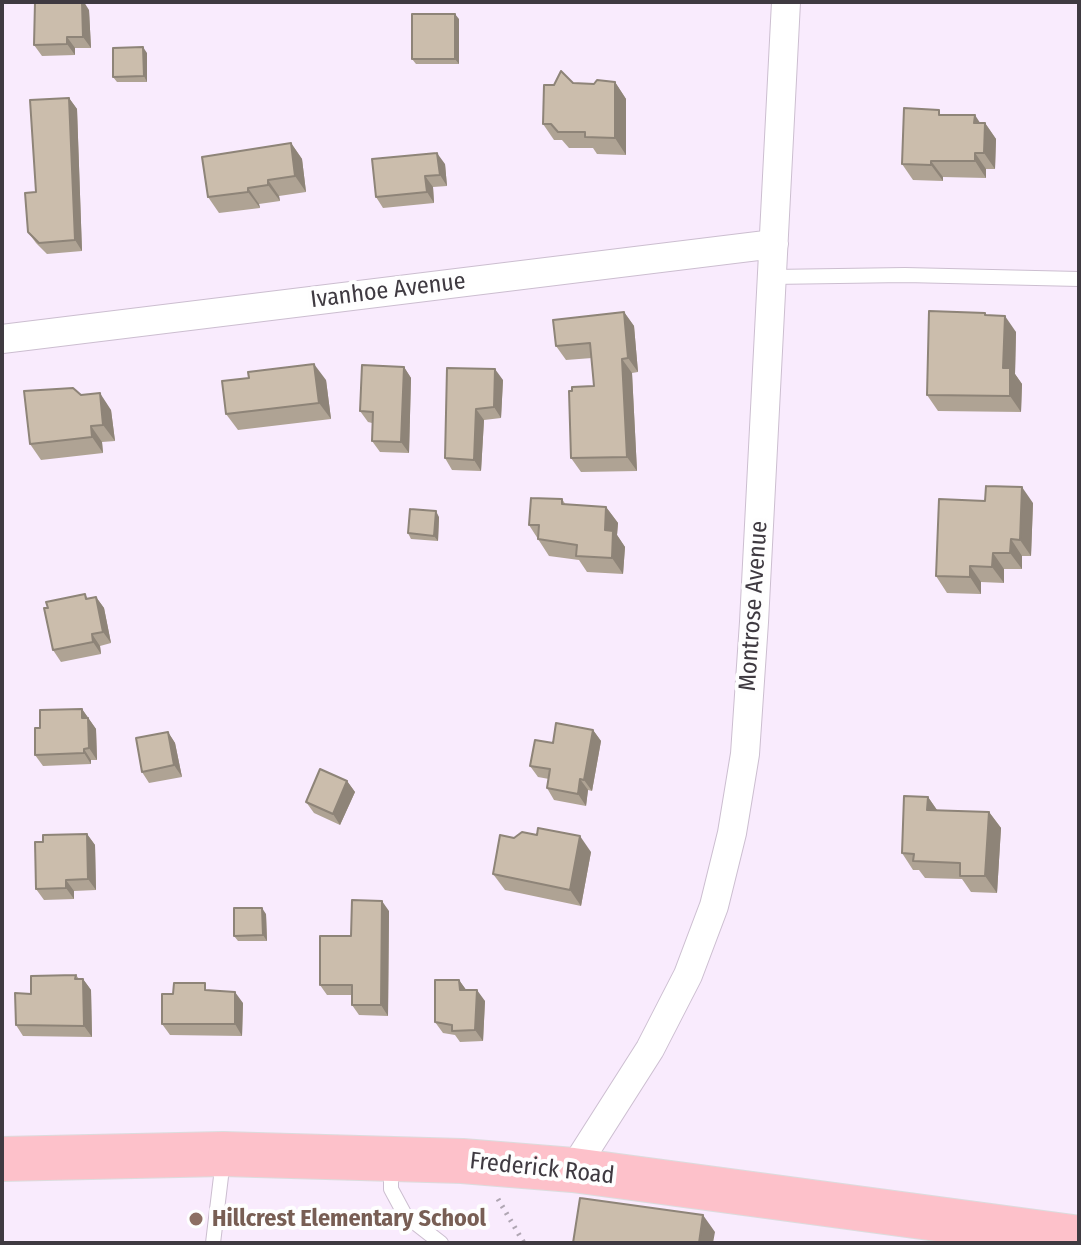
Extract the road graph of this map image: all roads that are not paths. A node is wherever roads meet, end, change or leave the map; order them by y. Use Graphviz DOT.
graph roads {
  1 [pos="786,2"];
  2 [pos="774,244"];
  3 [pos="772,277"];
  4 [pos="1079,279"];
  5 [pos="2,339"];
  6 [pos="223,1154"];
  7 [pos="391,1158"];
  8 [pos="2,1159"];
  9 [pos="573,1170"];
  10 [pos="1020,1237"];
  11 [pos="1079,1238"];
  12 [pos="213,1243"];
  13 [pos="441,1243"];
  1 -- 2 [label="street, Montrose Avenue"];
  2 -- 3 [label="street, Montrose Avenue"];
  2 -- 5 [label="street, Ivanhoe Avenue"];
  3 -- 4 [label="lane"];
  3 -- 9 [label="street, Montrose Avenue"];
  6 -- 7 [label="main road, Frederick Road"];
  6 -- 8 [label="main road, Frederick Road"];
  6 -- 12 [label="lane"];
  7 -- 9 [label="main road, Frederick Road"];
  7 -- 13 [label="lane"];
  9 -- 10 [label="main road, Frederick Road"];
  10 -- 11 [label="main road, Frederick Road"];
}
